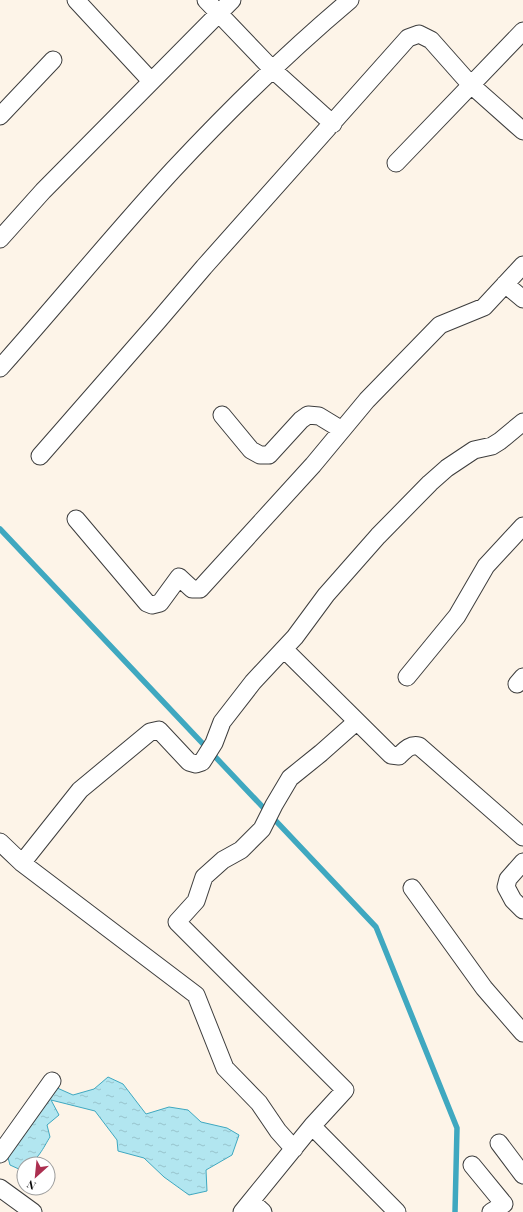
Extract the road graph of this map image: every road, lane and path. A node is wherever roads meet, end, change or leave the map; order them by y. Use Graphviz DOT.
graph roads {
  1 [pos="76,0"];
  2 [pos="206,0"];
  3 [pos="232,0"];
  4 [pos="350,0"];
  5 [pos="219,13"];
  6 [pos="523,31"];
  7 [pos="53,60"];
  8 [pos="272,69"];
  9 [pos="152,80"];
  10 [pos="470,84"];
  11 [pos="0,116"];
  12 [pos="333,124"];
  13 [pos="523,131"];
  14 [pos="396,163"];
  15 [pos="0,239"];
  16 [pos="523,264"];
  17 [pos="505,284"];
  18 [pos="523,299"];
  19 [pos="0,368"];
  20 [pos="222,415"];
  21 [pos="523,422"];
  22 [pos="342,430"];
  23 [pos="40,456"];
  24 [pos="76,518"];
  25 [pos="523,526"];
  26 [pos="284,649"];
  27 [pos="407,677"];
  28 [pos="356,722"];
  29 [pos="523,837"];
  30 [pos="0,842"];
  31 [pos="523,862"];
  32 [pos="22,863"];
  33 [pos="412,888"];
  34 [pos="523,910"];
  35 [pos="523,1033"];
  36 [pos="52,1080"];
  37 [pos="312,1126"];
  38 [pos="499,1143"];
  39 [pos="294,1149"];
  40 [pos="0,1154"];
  41 [pos="472,1165"];
  42 [pos="523,1175"];
  43 [pos="0,1188"];
  44 [pos="252,1208"];
  45 [pos="33,1212"];
  46 [pos="397,1212"];
  47 [pos="491,1212"];
  1 -- 9 [label="street"];
  2 -- 5 [label="street"];
  3 -- 5 [label="street"];
  4 -- 8 [label="street"];
  5 -- 8 [label="street"];
  5 -- 9 [label="street"];
  6 -- 10 [label="street"];
  7 -- 11 [label="street"];
  8 -- 12 [label="street"];
  8 -- 19 [label="street"];
  9 -- 15 [label="street"];
  10 -- 12 [label="street"];
  10 -- 13 [label="street"];
  10 -- 14 [label="street"];
  12 -- 23 [label="street"];
  16 -- 17 [label="street"];
  17 -- 18 [label="street"];
  17 -- 22 [label="street"];
  20 -- 22 [label="street"];
  21 -- 26 [label="street"];
  22 -- 24 [label="street"];
  25 -- 27 [label="street"];
  26 -- 28 [label="street"];
  26 -- 32 [label="street"];
  28 -- 29 [label="street"];
  28 -- 37 [label="street"];
  30 -- 32 [label="street"];
  31 -- 34 [label="street"];
  32 -- 39 [label="street"];
  33 -- 35 [label="street"];
  36 -- 40 [label="street"];
  37 -- 39 [label="street"];
  37 -- 46 [label="street"];
  38 -- 42 [label="street"];
  39 -- 44 [label="street"];
  41 -- 47 [label="street"];
  43 -- 45 [label="street"];
}
